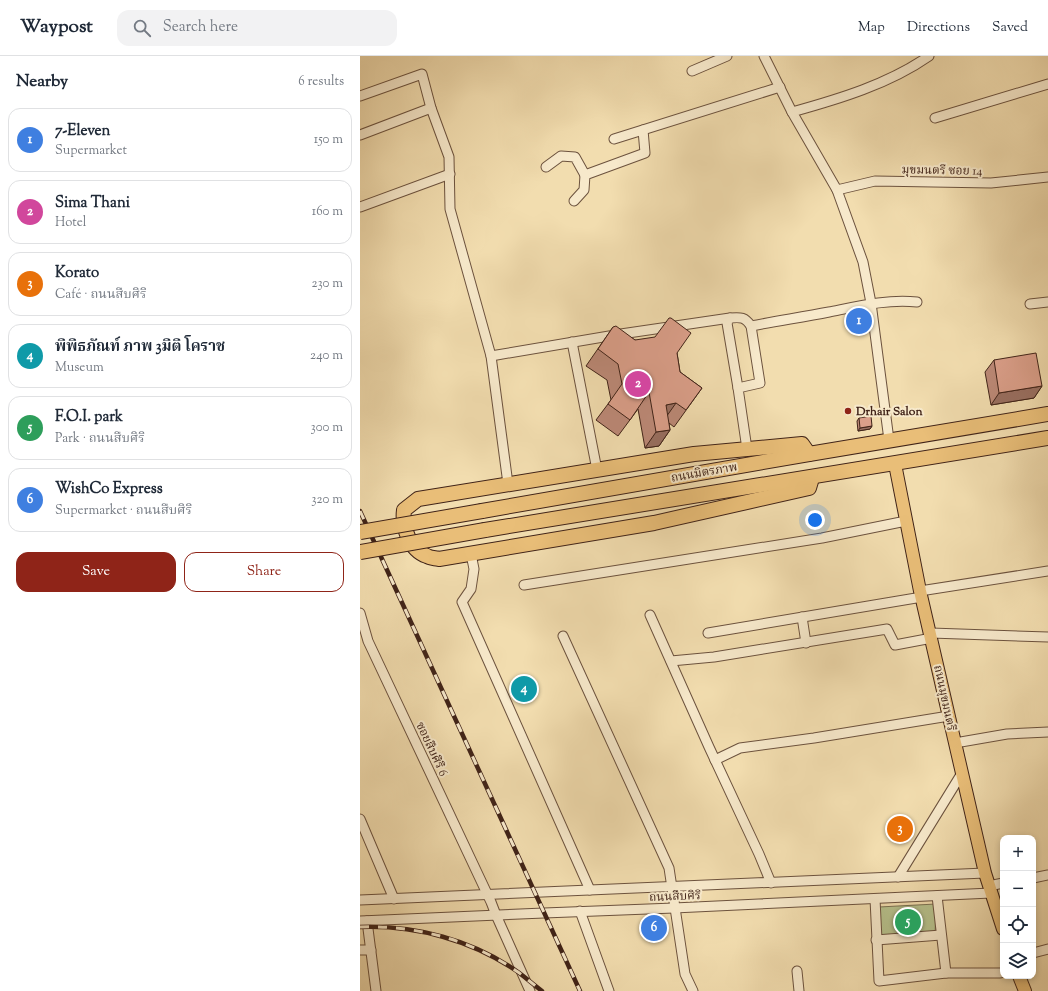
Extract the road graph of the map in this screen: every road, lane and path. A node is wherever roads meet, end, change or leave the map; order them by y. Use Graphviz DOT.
graph roads {
  1 [pos="727,56"];
  2 [pos="764,56"];
  3 [pos="929,56"];
  4 [pos="692,71"];
  5 [pos="1048,84"];
  6 [pos="780,87"];
  7 [pos="360,96"];
  8 [pos="431,108"];
  9 [pos="792,112"];
  10 [pos="935,118"];
  11 [pos="643,130"];
  12 [pos="360,135"];
  13 [pos="614,139"];
  14 [pos="546,167"];
  15 [pos="450,174"];
  16 [pos="585,175"];
  17 [pos="1048,178"];
  18 [pos="837,190"];
  19 [pos="574,201"];
  20 [pos="360,207"];
  21 [pos="917,302"];
  22 [pos="1048,302"];
  23 [pos="871,303"];
  24 [pos="1030,304"];
  25 [pos="730,318"];
  26 [pos="751,326"];
  27 [pos="572,342"];
  28 [pos="491,356"];
  29 [pos="738,388"];
  30 [pos="1048,414"];
  31 [pos="1048,438"];
  32 [pos="889,440"];
  33 [pos="747,449"];
  34 [pos="809,454"];
  35 [pos="895,464"];
  36 [pos="597,470"];
  37 [pos="812,478"];
  38 [pos="508,484"];
  39 [pos="906,521"];
  40 [pos="360,532"];
  41 [pos="360,552"];
  42 [pos="471,554"];
  43 [pos="1048,571"];
  44 [pos="524,585"];
  45 [pos="921,594"];
  46 [pos="360,613"];
  47 [pos="650,615"];
  48 [pos="802,617"];
  49 [pos="708,633"];
  50 [pos="563,636"];
  51 [pos="931,636"];
  52 [pos="1048,637"];
  53 [pos="806,642"];
  54 [pos="671,661"];
  55 [pos="949,716"];
  56 [pos="1048,732"];
  57 [pos="955,743"];
  58 [pos="715,760"];
  59 [pos="962,773"];
  60 [pos="360,819"];
  61 [pos="984,872"];
  62 [pos="1048,875"];
  63 [pos="898,877"];
  64 [pos="1036,877"];
  65 [pos="771,883"];
  66 [pos="1000,884"];
  67 [pos="673,887"];
  68 [pos="990,889"];
  69 [pos="590,890"];
  70 [pos="487,894"];
  71 [pos="937,896"];
  72 [pos="394,899"];
  73 [pos="874,899"];
  74 [pos="360,900"];
  75 [pos="674,908"];
  76 [pos="580,911"];
  77 [pos="496,915"];
  78 [pos="1000,920"];
  79 [pos="364,921"];
  80 [pos="941,936"];
  81 [pos="876,940"];
  82 [pos="1048,949"];
  83 [pos="360,950"];
  84 [pos="371,950"];
  85 [pos="1036,952"];
  86 [pos="797,972"];
  87 [pos="946,973"];
  88 [pos="1000,973"];
  89 [pos="1020,979"];
  90 [pos="376,991"];
  91 [pos="530,991"];
  92 [pos="609,991"];
  93 [pos="693,991"];
  94 [pos="799,991"];
  95 [pos="1025,991"];
  1 -- 4 [label="street"];
  2 -- 6 [label="street"];
  3 -- 9 [label="street"];
  5 -- 10 [label="street"];
  6 -- 9 [label="street"];
  6 -- 11 [label="street"];
  7 -- 8 [label="street"];
  8 -- 12 [label="street"];
  8 -- 15 [label="street"];
  9 -- 18 [label="street"];
  11 -- 13 [label="street"];
  11 -- 16 [label="street"];
  14 -- 16 [label="street"];
  15 -- 20 [label="street"];
  15 -- 28 [label="street"];
  16 -- 19 [label="street"];
  17 -- 18 [label="street, มุขมนตรี ซอย 14"];
  18 -- 23 [label="street"];
  21 -- 23 [label="street"];
  22 -- 24 [label="street"];
  23 -- 26 [label="street"];
  23 -- 32 [label="street"];
  25 -- 26 [label="street"];
  25 -- 27 [label="street"];
  25 -- 29 [label="street"];
  26 -- 29 [label="street"];
  27 -- 28 [label="street"];
  27 -- 36 [label="street"];
  28 -- 38 [label="street"];
  29 -- 33 [label="street"];
  30 -- 32 [label="highway, ถนนมิตรภาพ"];
  31 -- 35 [label="highway, ถนนมิตรภาพ"];
  32 -- 34 [label="highway, ถนนมิตรภาพ"];
  33 -- 34 [label="highway"];
  33 -- 36 [label="highway"];
  34 -- 40 [label="highway, ถนนมิตรภาพ, bridge"];
  35 -- 37 [label="highway, ถนนมิตรภาพ"];
  35 -- 39 [label="main road, ถนนมุขมนตรี"];
  36 -- 38 [label="highway"];
  37 -- 41 [label="highway, ถนนมิตรภาพ, bridge"];
  37 -- 42 [label="highway"];
  38 -- 42 [label="highway"];
  39 -- 44 [label="street"];
  39 -- 45 [label="main road, ถนนมุขมนตรี"];
  42 -- 69 [label="street"];
  43 -- 45 [label="street"];
  45 -- 48 [label="street"];
  45 -- 51 [label="main road, ถนนมุขมนตรี"];
  46 -- 70 [label="street, ซอยสืบศิริ 6"];
  47 -- 54 [label="street"];
  48 -- 49 [label="street"];
  48 -- 53 [label="street"];
  50 -- 67 [label="street"];
  51 -- 52 [label="street"];
  51 -- 53 [label="street"];
  51 -- 55 [label="main road, ถนนมุขมนตรี"];
  53 -- 54 [label="street"];
  54 -- 58 [label="street"];
  55 -- 57 [label="main road, ถนนมุขมนตรี"];
  55 -- 58 [label="street"];
  56 -- 57 [label="street"];
  57 -- 59 [label="main road, ถนนมุขมนตรี"];
  58 -- 65 [label="street"];
  59 -- 61 [label="main road, ถนนมุขมนตรี"];
  59 -- 63 [label="street"];
  60 -- 72 [label="street"];
  61 -- 63 [label="street, ถนนสืบศิริ"];
  61 -- 68 [label="main road, ถนนมุขมนตรี"];
  62 -- 64 [label="street"];
  63 -- 65 [label="street, ถนนสืบศิริ"];
  65 -- 67 [label="street, ถนนสืบศิริ"];
  66 -- 68 [label="street, ถนนสืบศิริ"];
  67 -- 69 [label="street, ถนนสืบศิริ"];
  67 -- 75 [label="street"];
  68 -- 71 [label="street, ถนนสืบศิริ"];
  68 -- 78 [label="main road, ถนนมุขมนตรี"];
  69 -- 70 [label="street, ถนนสืบศิริ"];
  70 -- 72 [label="street, ถนนสืบศิริ"];
  70 -- 77 [label="street, ซอยสืบศิริ 6"];
  71 -- 73 [label="street, ถนนสืบศิริ"];
  71 -- 80 [label="street"];
  72 -- 74 [label="street, ถนนสืบศิริ"];
  73 -- 75 [label="street, ถนนสืบศิริ"];
  73 -- 81 [label="street"];
  75 -- 76 [label="street, ถนนสืบศิริ"];
  75 -- 93 [label="street"];
  76 -- 77 [label="street, ถนนสืบศิริ"];
  76 -- 92 [label="street"];
  77 -- 79 [label="street, ถนนสืบศิริ"];
  77 -- 91 [label="street"];
  79 -- 84 [label="street"];
  80 -- 81 [label="street"];
  80 -- 87 [label="street"];
  81 -- 87 [label="street"];
  82 -- 85 [label="street"];
  83 -- 84 [label="street"];
  84 -- 90 [label="street"];
  86 -- 94 [label="street"];
  87 -- 88 [label="street"];
  89 -- 95 [label="main road"];
}
